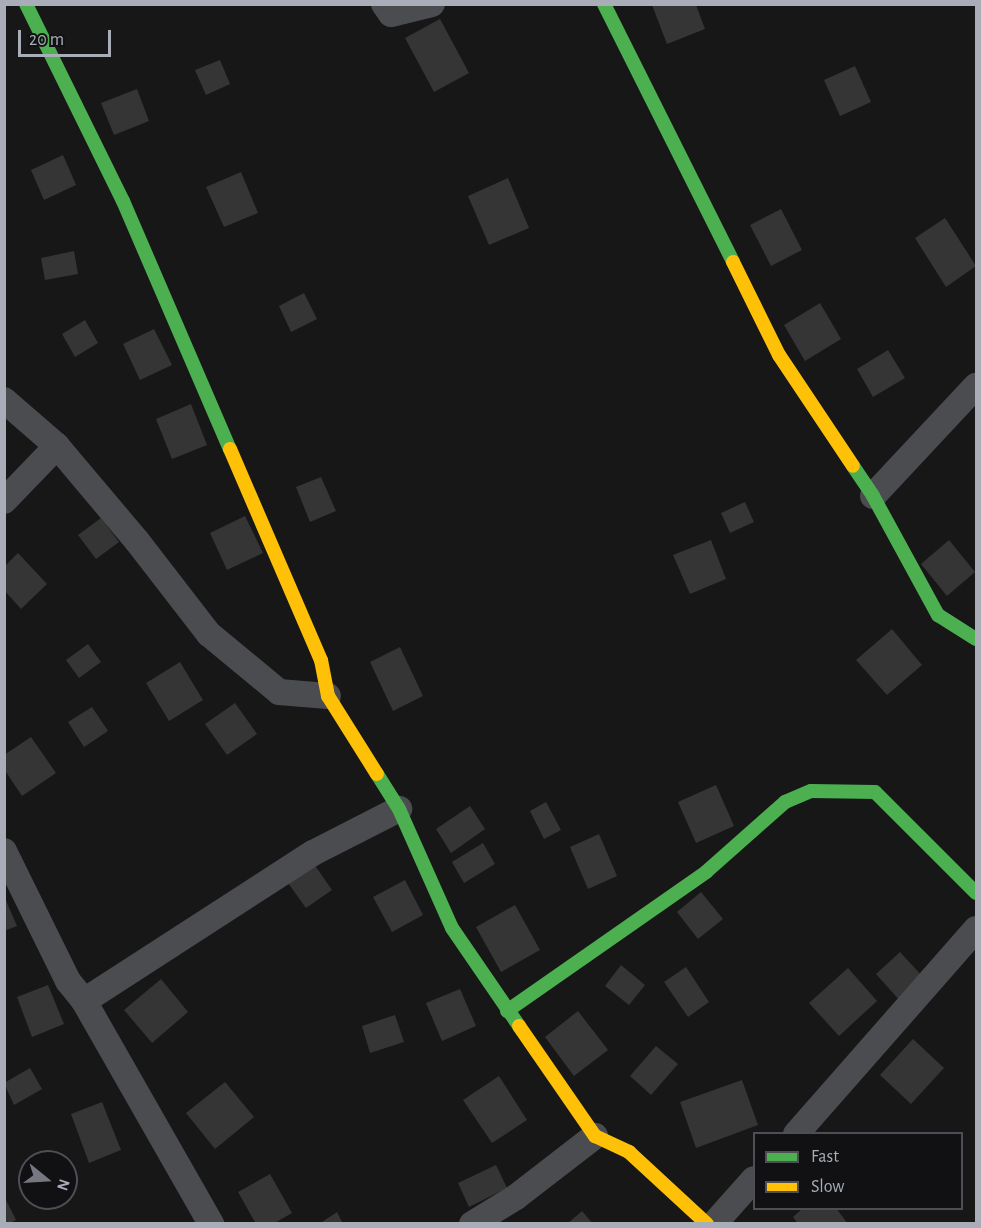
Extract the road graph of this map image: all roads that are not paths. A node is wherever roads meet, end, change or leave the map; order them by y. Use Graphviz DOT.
graph roads {
  1 [pos="26,4"];
  2 [pos="384,4"];
  3 [pos="432,4"];
  4 [pos="604,4"];
  5 [pos="976,386"];
  6 [pos="4,400"];
  7 [pos="57,446"];
  8 [pos="873,496"];
  9 [pos="4,501"];
  10 [pos="976,639"];
  11 [pos="328,696"];
  12 [pos="399,809"];
  13 [pos="4,851"];
  14 [pos="976,893"];
  15 [pos="976,929"];
  16 [pos="84,1000"];
  17 [pos="507,1011"];
  18 [pos="798,1132"];
  19 [pos="595,1136"];
  20 [pos="753,1180"];
  21 [pos="211,1224"];
  22 [pos="472,1224"];
  23 [pos="707,1224"];
  24 [pos="714,1224"];
  1 -- 11 [label="street"];
  2 -- 3 [label="street"];
  4 -- 8 [label="street"];
  5 -- 8 [label="street"];
  6 -- 7 [label="street"];
  7 -- 9 [label="street"];
  7 -- 11 [label="street"];
  8 -- 10 [label="street"];
  11 -- 12 [label="street"];
  12 -- 16 [label="street"];
  12 -- 17 [label="street"];
  13 -- 16 [label="street"];
  14 -- 17 [label="street"];
  15 -- 18 [label="street"];
  16 -- 21 [label="street"];
  17 -- 19 [label="street"];
  19 -- 22 [label="street"];
  19 -- 23 [label="street"];
  20 -- 24 [label="street"];
}
